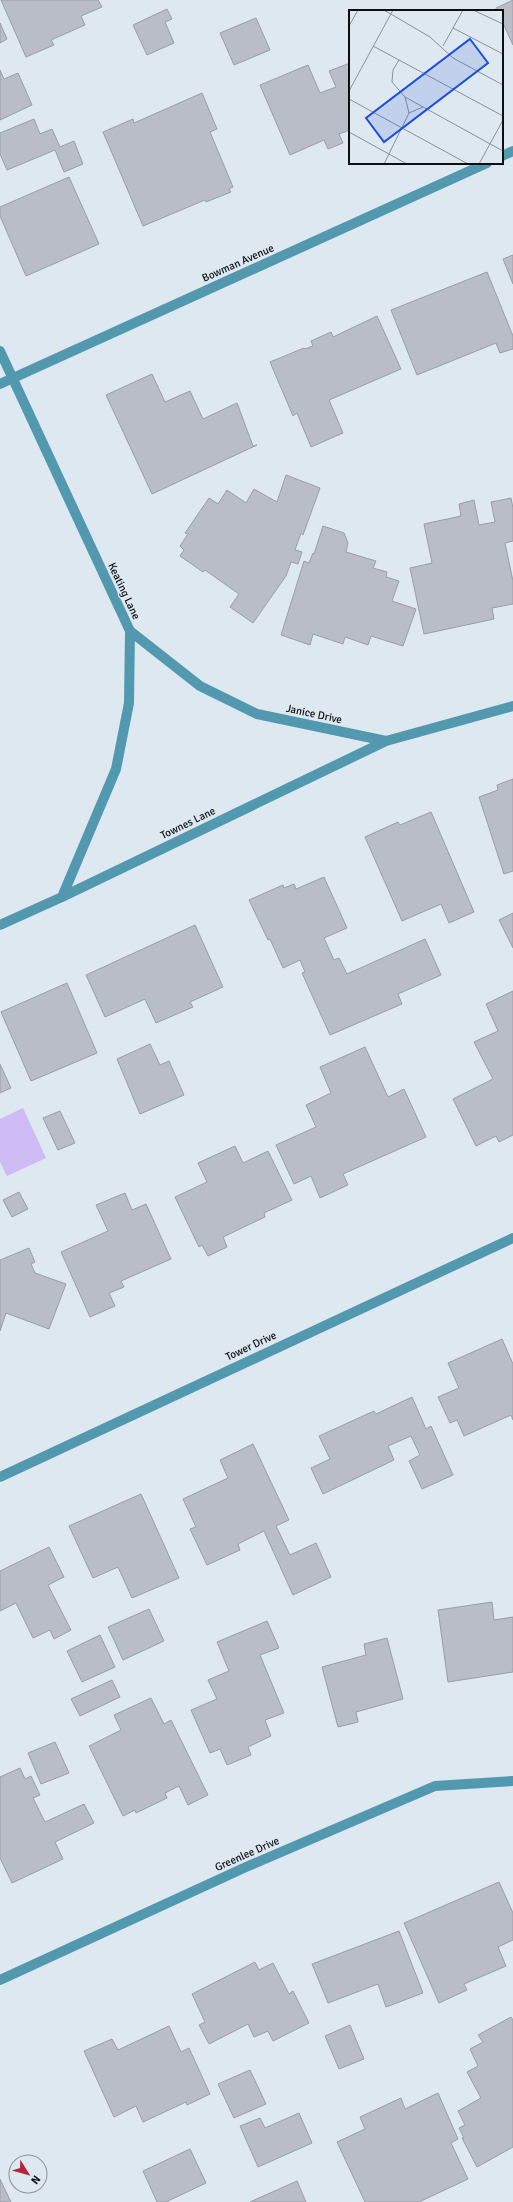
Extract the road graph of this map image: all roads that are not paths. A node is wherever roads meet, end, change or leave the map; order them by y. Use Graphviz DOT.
graph roads {
  1 [pos="513,151"];
  2 [pos="503,156"];
  3 [pos="485,164"];
  4 [pos="0,351"];
  5 [pos="12,379"];
  6 [pos="0,384"];
  7 [pos="130,631"];
  8 [pos="513,706"];
  9 [pos="386,741"];
  10 [pos="62,897"];
  11 [pos="0,925"];
  12 [pos="513,1238"];
  13 [pos="0,1477"];
  14 [pos="513,1781"];
  15 [pos="0,1980"];
  1 -- 2 [label="street"];
  3 -- 5 [label="street, Bowman Avenue"];
  4 -- 5 [label="street, Keating Lane"];
  5 -- 6 [label="street, Bowman Avenue"];
  5 -- 7 [label="street, Keating Lane"];
  7 -- 9 [label="street, Janice Drive"];
  7 -- 10 [label="street, Keating Lane"];
  8 -- 9 [label="street, Janice Drive"];
  9 -- 10 [label="street, Townes Lane"];
  10 -- 11 [label="street, Townes Lane"];
  12 -- 13 [label="street, Tower Drive"];
  14 -- 15 [label="street, Greenlee Drive"];
}
